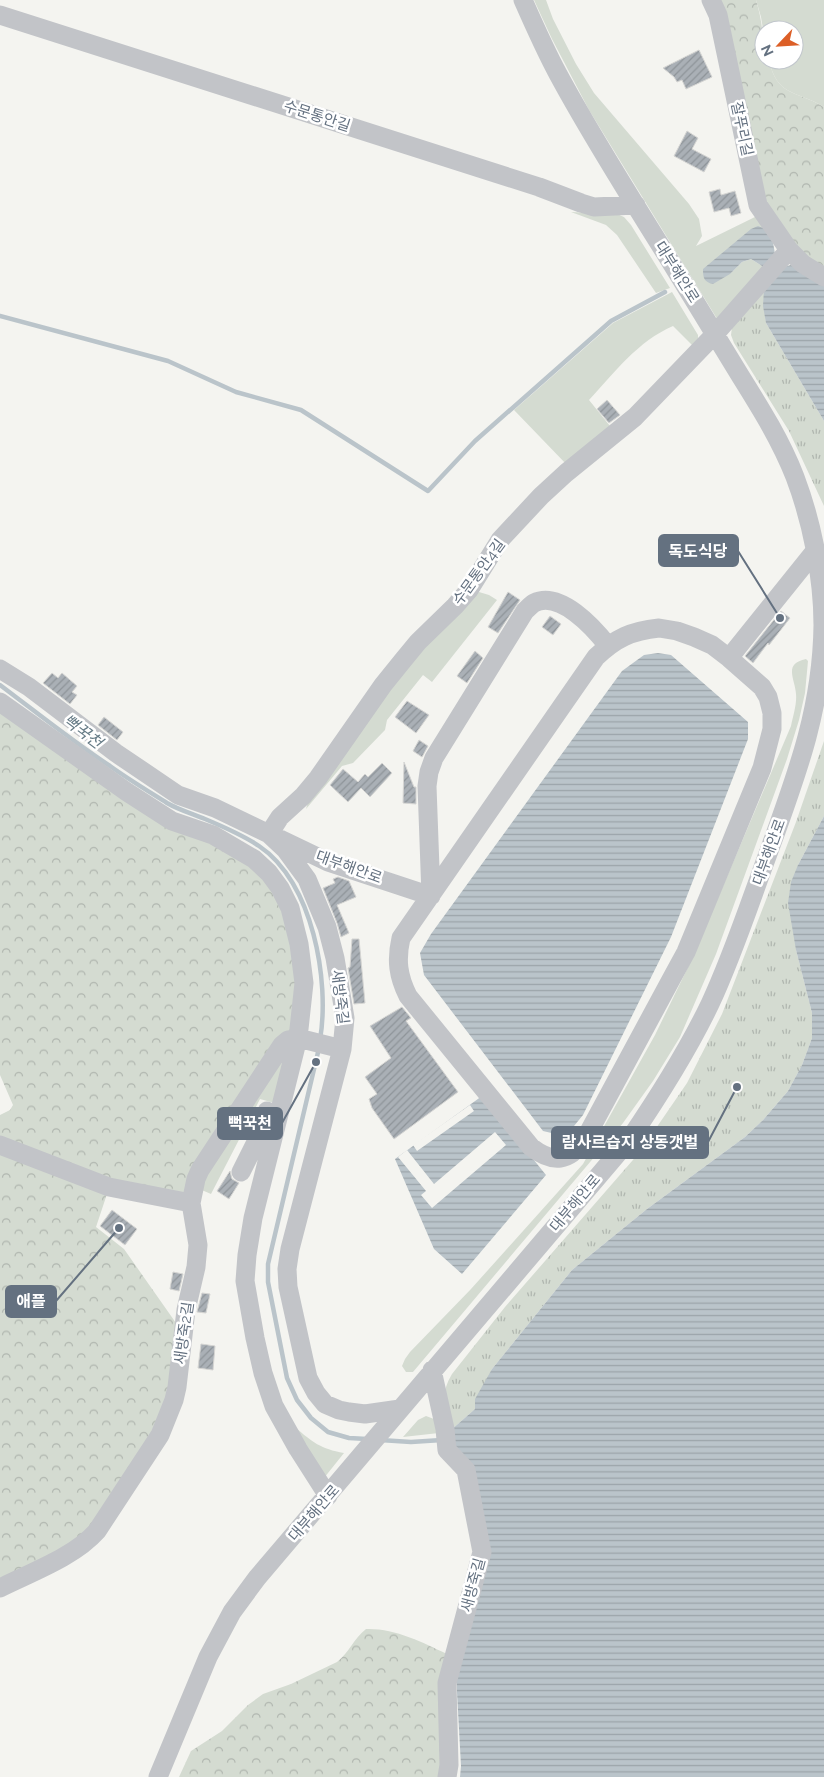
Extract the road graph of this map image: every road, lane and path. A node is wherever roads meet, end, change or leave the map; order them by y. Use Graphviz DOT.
graph roads {
  1 [pos="522,0"];
  2 [pos="711,0"];
  3 [pos="0,15"];
  4 [pos="636,205"];
  5 [pos="785,254"];
  6 [pos="824,277"];
  7 [pos="715,334"];
  8 [pos="815,551"];
  9 [pos="608,646"];
  10 [pos="730,658"];
  11 [pos="0,669"];
  12 [pos="0,702"];
  13 [pos="269,834"];
  14 [pos="431,896"];
  15 [pos="300,1038"];
  16 [pos="339,1048"];
  17 [pos="280,1110"];
  18 [pos="0,1145"];
  19 [pos="241,1172"];
  20 [pos="191,1203"];
  21 [pos="432,1370"];
  22 [pos="395,1415"];
  23 [pos="328,1496"];
  24 [pos="0,1588"];
  25 [pos="158,1777"];
  26 [pos="447,1777"];
  1 -- 4 [label="street, 대부해안로"];
  2 -- 5 [label="street, 잘푸리길"];
  3 -- 4 [label="street, 수문통안길"];
  4 -- 7 [label="street, 대부해안로"];
  5 -- 6 [label="street, 잘푸리길"];
  5 -- 7 [label="street"];
  7 -- 8 [label="street, 대부해안로"];
  7 -- 13 [label="street, 수문통안4길"];
  8 -- 10 [label="street"];
  8 -- 21 [label="street, 대부해안로"];
  9 -- 10 [label="street"];
  9 -- 14 [label="street"];
  9 -- 14 [label="street"];
  10 -- 14 [label="street"];
  11 -- 13 [label="street, 새방죽길"];
  12 -- 15 [label="street"];
  13 -- 14 [label="street, 대부해안로"];
  13 -- 16 [label="street, 새방죽길"];
  15 -- 16 [label="street"];
  15 -- 17 [label="street"];
  15 -- 20 [label="street, 새방죽2길"];
  16 -- 22 [label="street, 새방죽길"];
  17 -- 19 [label="street"];
  17 -- 23 [label="street"];
  18 -- 20 [label="street"];
  20 -- 24 [label="street, 새방죽2길"];
  21 -- 22 [label="street, 대부해안로"];
  21 -- 26 [label="street, 새방죽길"];
  22 -- 23 [label="street, 대부해안로"];
  23 -- 25 [label="street, 대부해안로"];
}
